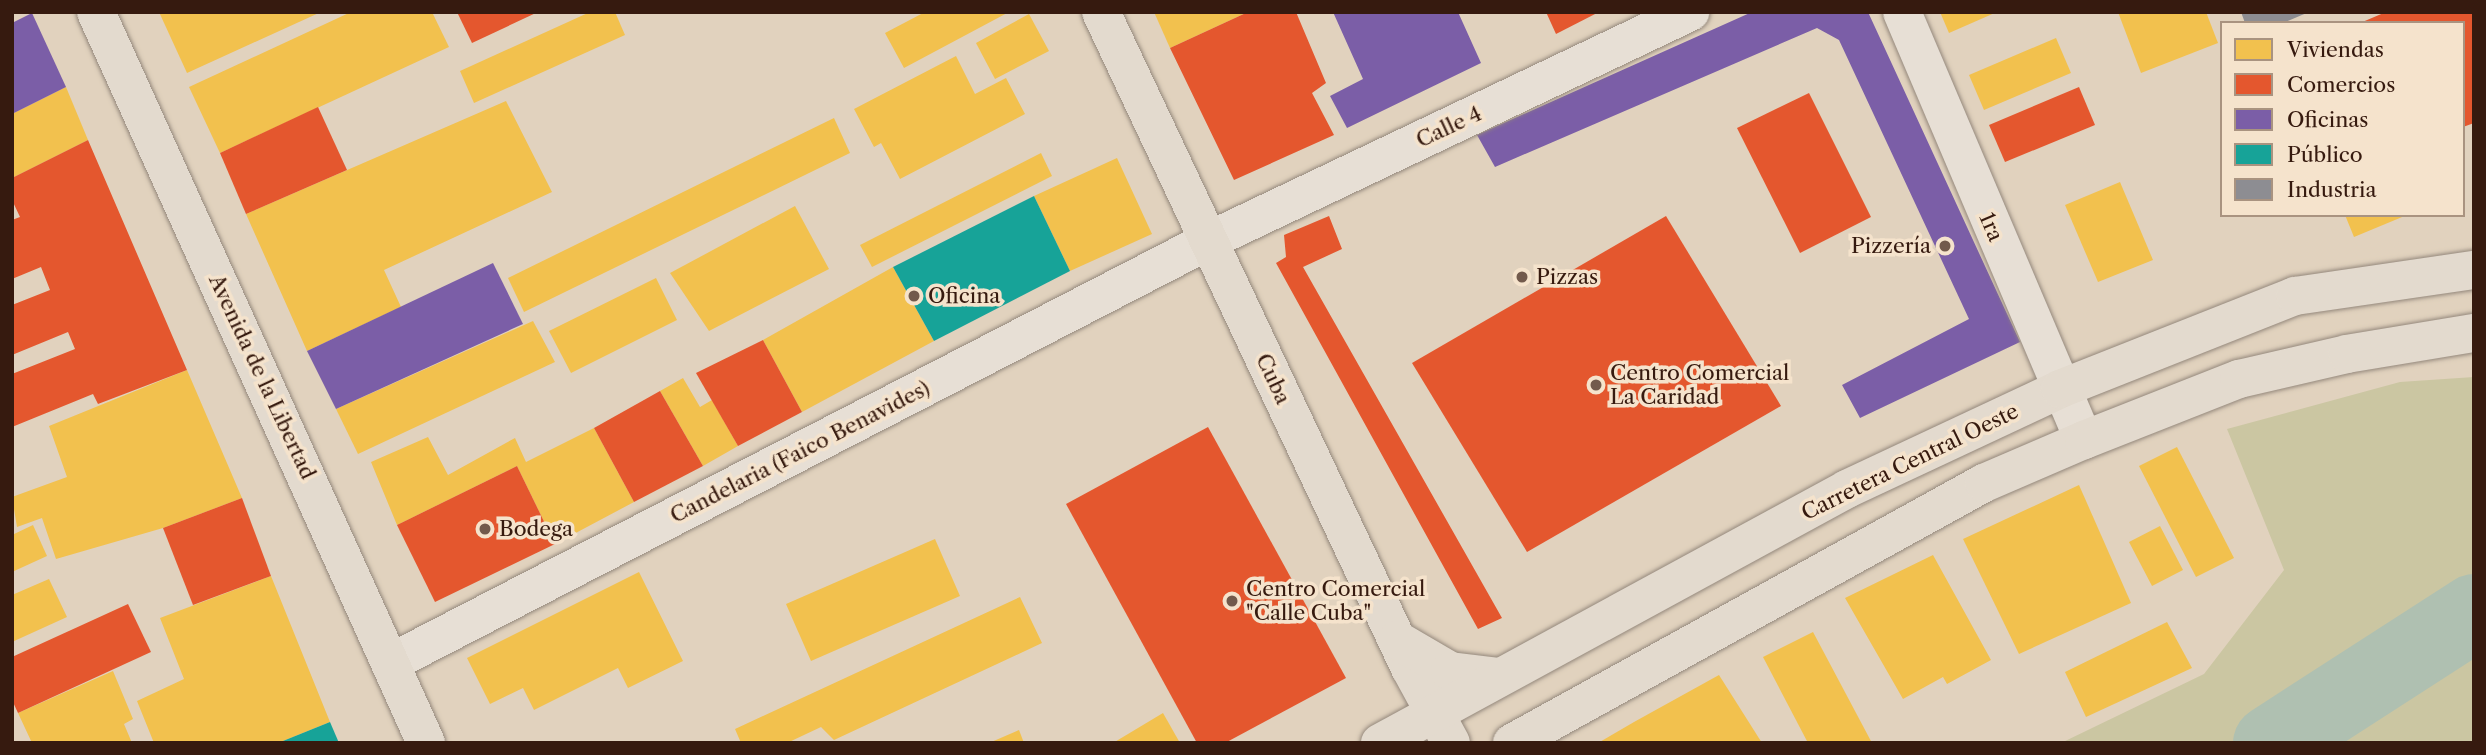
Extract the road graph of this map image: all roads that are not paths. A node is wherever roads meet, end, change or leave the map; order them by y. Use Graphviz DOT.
graph roads {
  1 [pos="96,12"];
  2 [pos="1101,12"];
  3 [pos="1690,12"];
  4 [pos="1902,12"];
  5 [pos="1208,241"];
  6 [pos="2474,270"];
  7 [pos="2474,333"];
  8 [pos="2060,389"];
  9 [pos="2084,440"];
  10 [pos="1397,640"];
  11 [pos="392,662"];
  12 [pos="1498,677"];
  13 [pos="1444,728"];
  14 [pos="426,743"];
  15 [pos="1380,743"];
  16 [pos="1512,743"];
  1 -- 11 [label="main road, Avenida de la Libertad"];
  2 -- 5 [label="main road, Cuba"];
  3 -- 5 [label="street, Calle 4"];
  4 -- 8 [label="street, 1ra"];
  5 -- 10 [label="main road, Cuba"];
  5 -- 11 [label="street, Candelaria (Faico Benavides)"];
  6 -- 8 [label="main road, Carretera Central Oeste"];
  7 -- 9 [label="main road"];
  8 -- 9 [label="street, 1ra"];
  8 -- 12 [label="main road, Carretera Central Oeste"];
  9 -- 16 [label="main road"];
  10 -- 12 [label="main road"];
  10 -- 13 [label="main road, Cuba"];
  11 -- 14 [label="main road, Avenida de la Libertad"];
  12 -- 13 [label="main road, Carretera Central Oeste"];
  13 -- 15 [label="main road, Carretera Central Oeste"];
}
